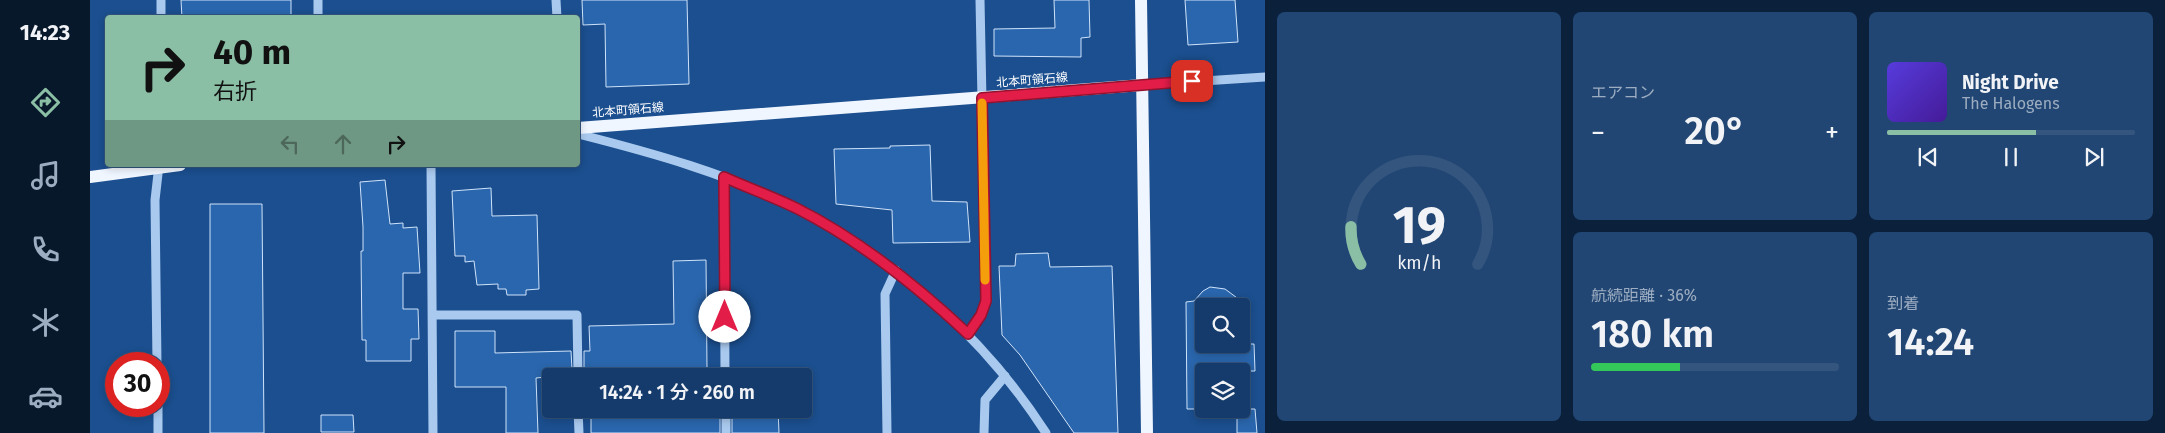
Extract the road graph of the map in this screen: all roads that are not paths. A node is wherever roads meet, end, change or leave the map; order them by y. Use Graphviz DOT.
graph roads {
  1 [pos="161,0"];
  2 [pos="318,0"];
  3 [pos="556,0"];
  4 [pos="980,0"];
  5 [pos="1141,0"];
  6 [pos="162,15"];
  7 [pos="318,15"];
  8 [pos="556,15"];
  9 [pos="1265,77"];
  10 [pos="1142,85"];
  11 [pos="982,98"];
  12 [pos="580,128"];
  13 [pos="580,135"];
  14 [pos="153,167"];
  15 [pos="159,167"];
  16 [pos="431,167"];
  17 [pos="90,177"];
  18 [pos="724,177"];
  19 [pos="896,270"];
  20 [pos="433,315"];
  21 [pos="968,334"];
  22 [pos="157,352"];
  23 [pos="578,368"];
  24 [pos="725,368"];
  25 [pos="1005,376"];
  26 [pos="158,417"];
  27 [pos="578,418"];
  28 [pos="726,418"];
  29 [pos="158,433"];
  30 [pos="433,433"];
  31 [pos="579,433"];
  32 [pos="726,433"];
  33 [pos="887,433"];
  34 [pos="984,433"];
  35 [pos="1046,433"];
  36 [pos="1147,433"];
  1 -- 6 [label="street"];
  2 -- 7 [label="street"];
  3 -- 8 [label="street"];
  4 -- 11 [label="street"];
  5 -- 10 [label="main road"];
  9 -- 10 [label="street"];
  10 -- 11 [label="main road, 北本町領石線"];
  10 -- 36 [label="main road"];
  11 -- 12 [label="main road, 北本町領石線"];
  11 -- 21 [label="street"];
  13 -- 18 [label="street"];
  14 -- 17 [label="main road"];
  15 -- 22 [label="street"];
  16 -- 20 [label="street"];
  18 -- 19 [label="street"];
  18 -- 24 [label="street"];
  19 -- 21 [label="street"];
  19 -- 33 [label="street"];
  20 -- 23 [label="street"];
  20 -- 30 [label="street"];
  21 -- 25 [label="street"];
  25 -- 34 [label="street"];
  25 -- 35 [label="street"];
  26 -- 29 [label="street"];
  27 -- 31 [label="street"];
  28 -- 32 [label="street"];
}
